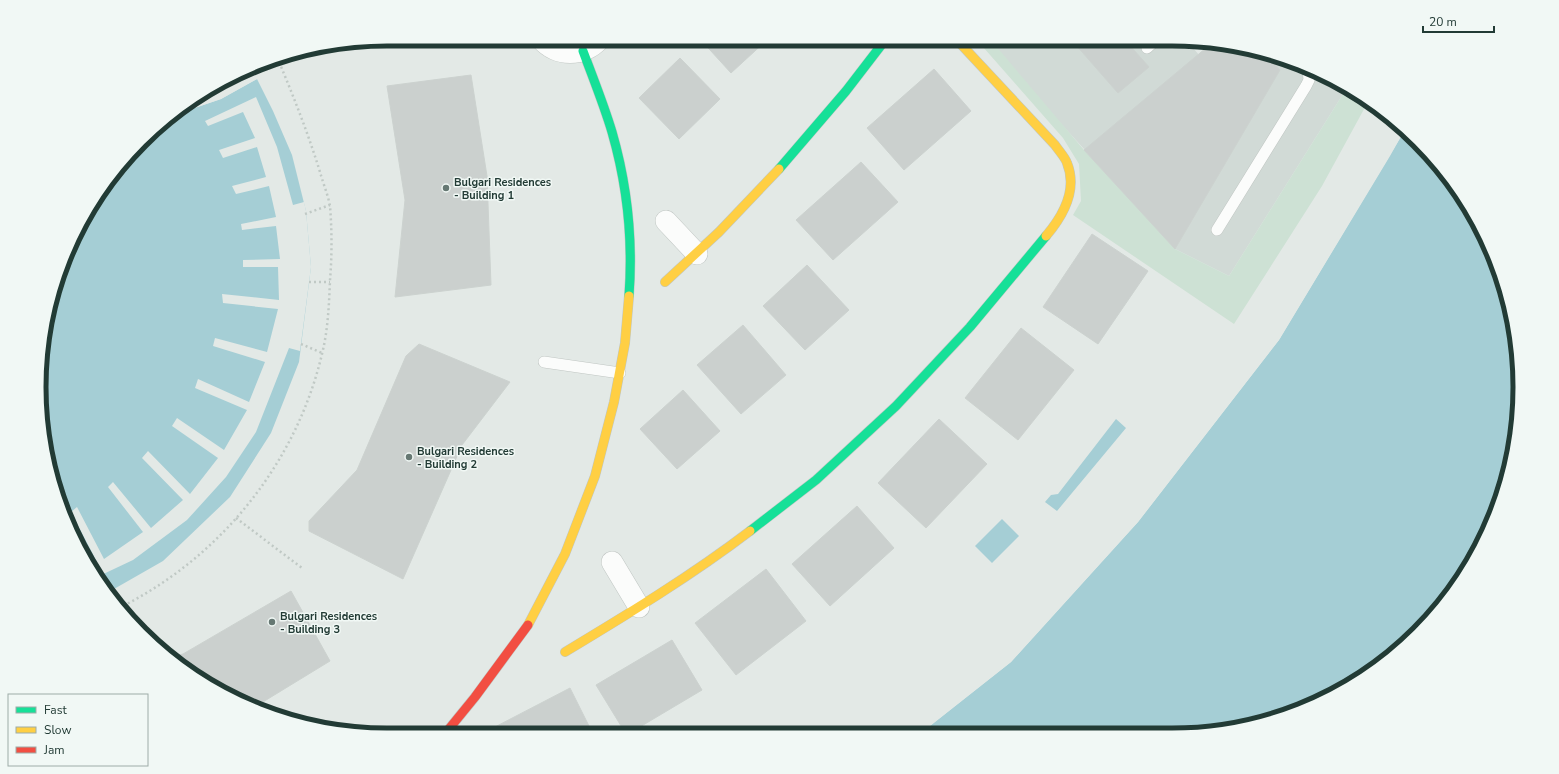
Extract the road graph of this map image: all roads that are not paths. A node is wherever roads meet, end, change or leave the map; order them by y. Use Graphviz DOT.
graph roads {
  1 [pos="548,46"];
  2 [pos="592,46"];
  3 [pos="880,46"];
  4 [pos="963,46"];
  5 [pos="583,51"];
  6 [pos="1309,75"];
  7 [pos="666,221"];
  8 [pos="1217,230"];
  9 [pos="697,254"];
  10 [pos="664,282"];
  11 [pos="544,362"];
  12 [pos="620,373"];
  13 [pos="612,562"];
  14 [pos="639,607"];
  15 [pos="565,652"];
  16 [pos="450,728"];
  1 -- 5 [label="street"];
  2 -- 5 [label="street"];
  3 -- 9 [label="street"];
  4 -- 14 [label="street"];
  5 -- 12 [label="street"];
  6 -- 8 [label="lane"];
  7 -- 9 [label="street"];
  9 -- 10 [label="street"];
  11 -- 12 [label="lane"];
  12 -- 16 [label="street"];
  13 -- 14 [label="street"];
  14 -- 15 [label="street"];
}
